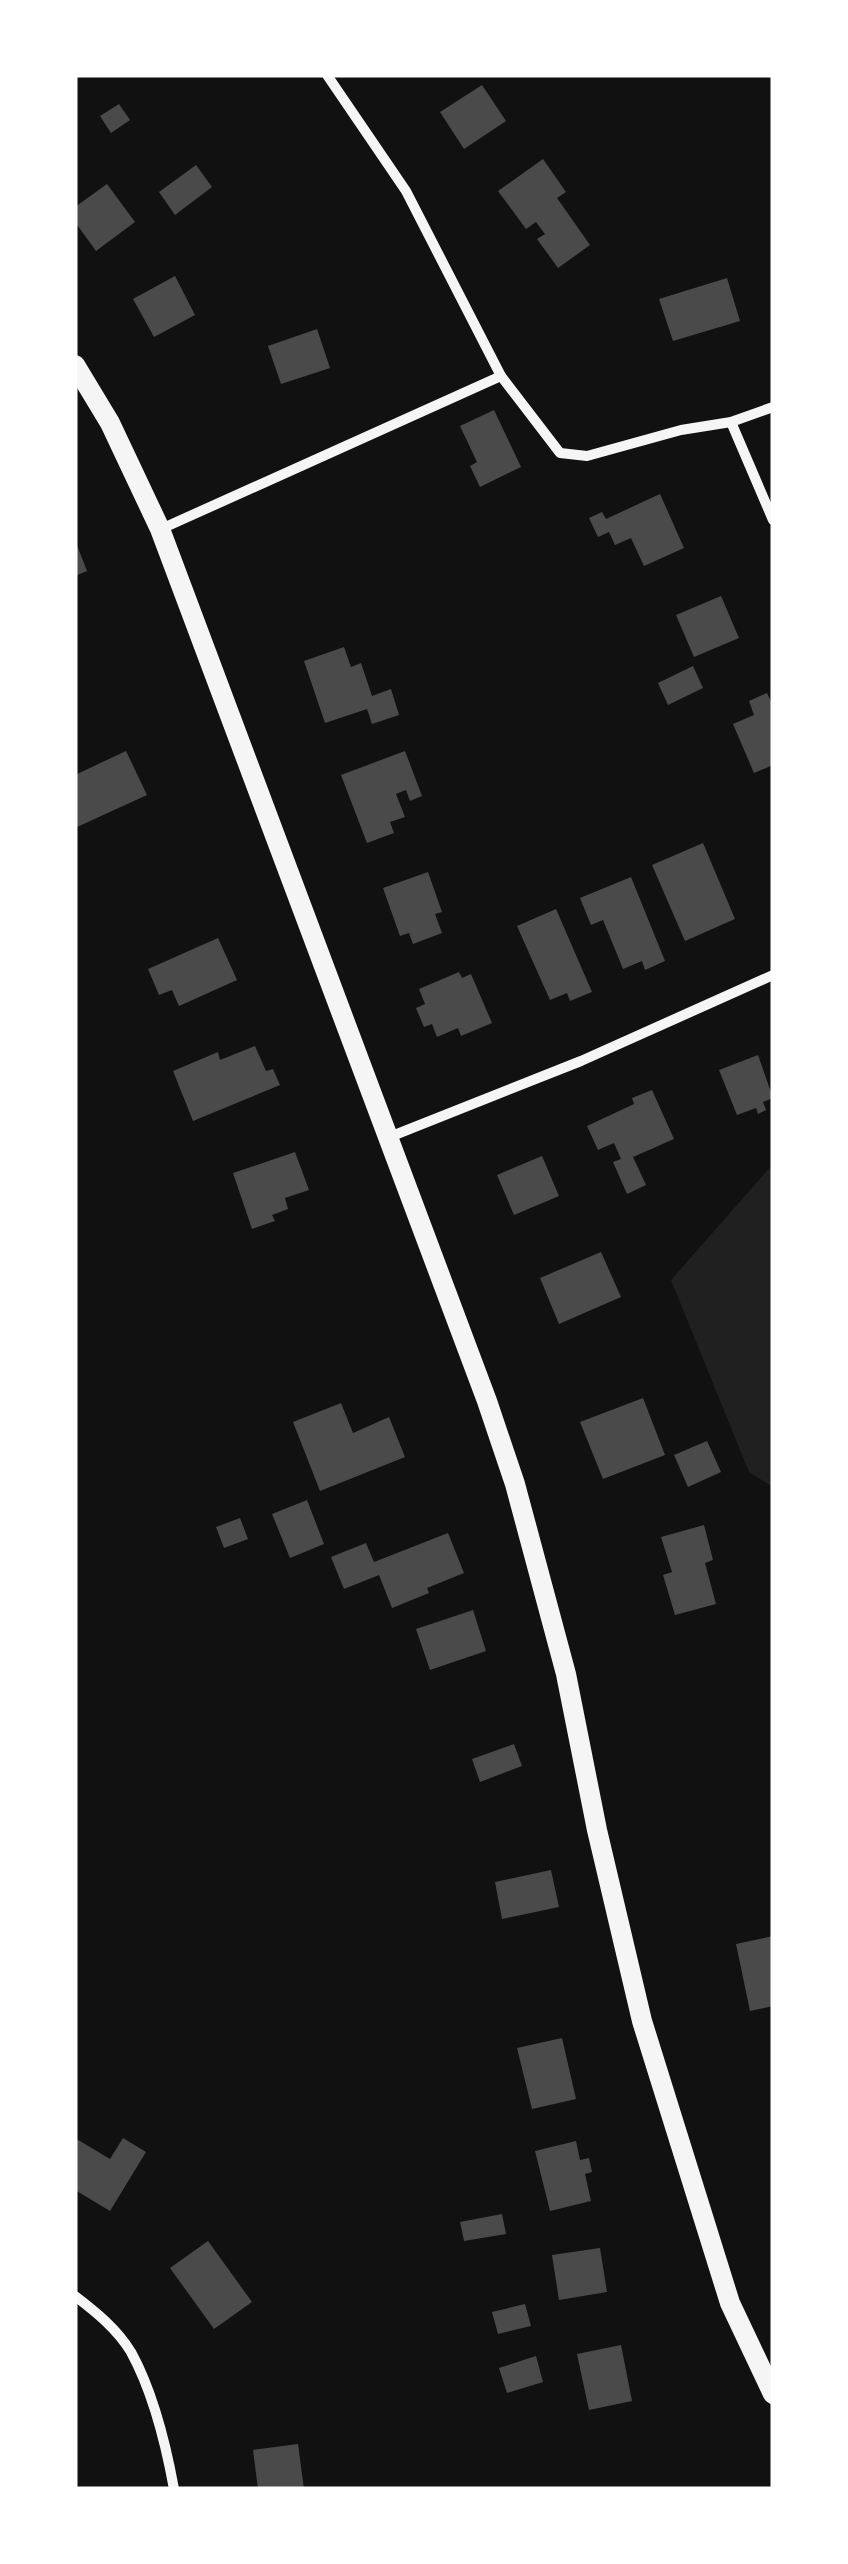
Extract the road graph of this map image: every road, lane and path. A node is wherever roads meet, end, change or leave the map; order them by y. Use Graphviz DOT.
graph roads {
  1 [pos="327,75"];
  2 [pos="75,365"];
  3 [pos="501,376"];
  4 [pos="773,407"];
  5 [pos="731,422"];
  6 [pos="773,520"];
  7 [pos="160,530"];
  8 [pos="773,975"];
  9 [pos="386,1138"];
  10 [pos="75,2296"];
  11 [pos="773,2394"];
  12 [pos="174,2489"];
  1 -- 3 [label="street"];
  2 -- 7 [label="main road"];
  3 -- 5 [label="street"];
  3 -- 7 [label="street"];
  4 -- 5 [label="street"];
  5 -- 6 [label="street"];
  7 -- 9 [label="main road"];
  8 -- 9 [label="street"];
  9 -- 11 [label="main road"];
  10 -- 12 [label="street"];
}
